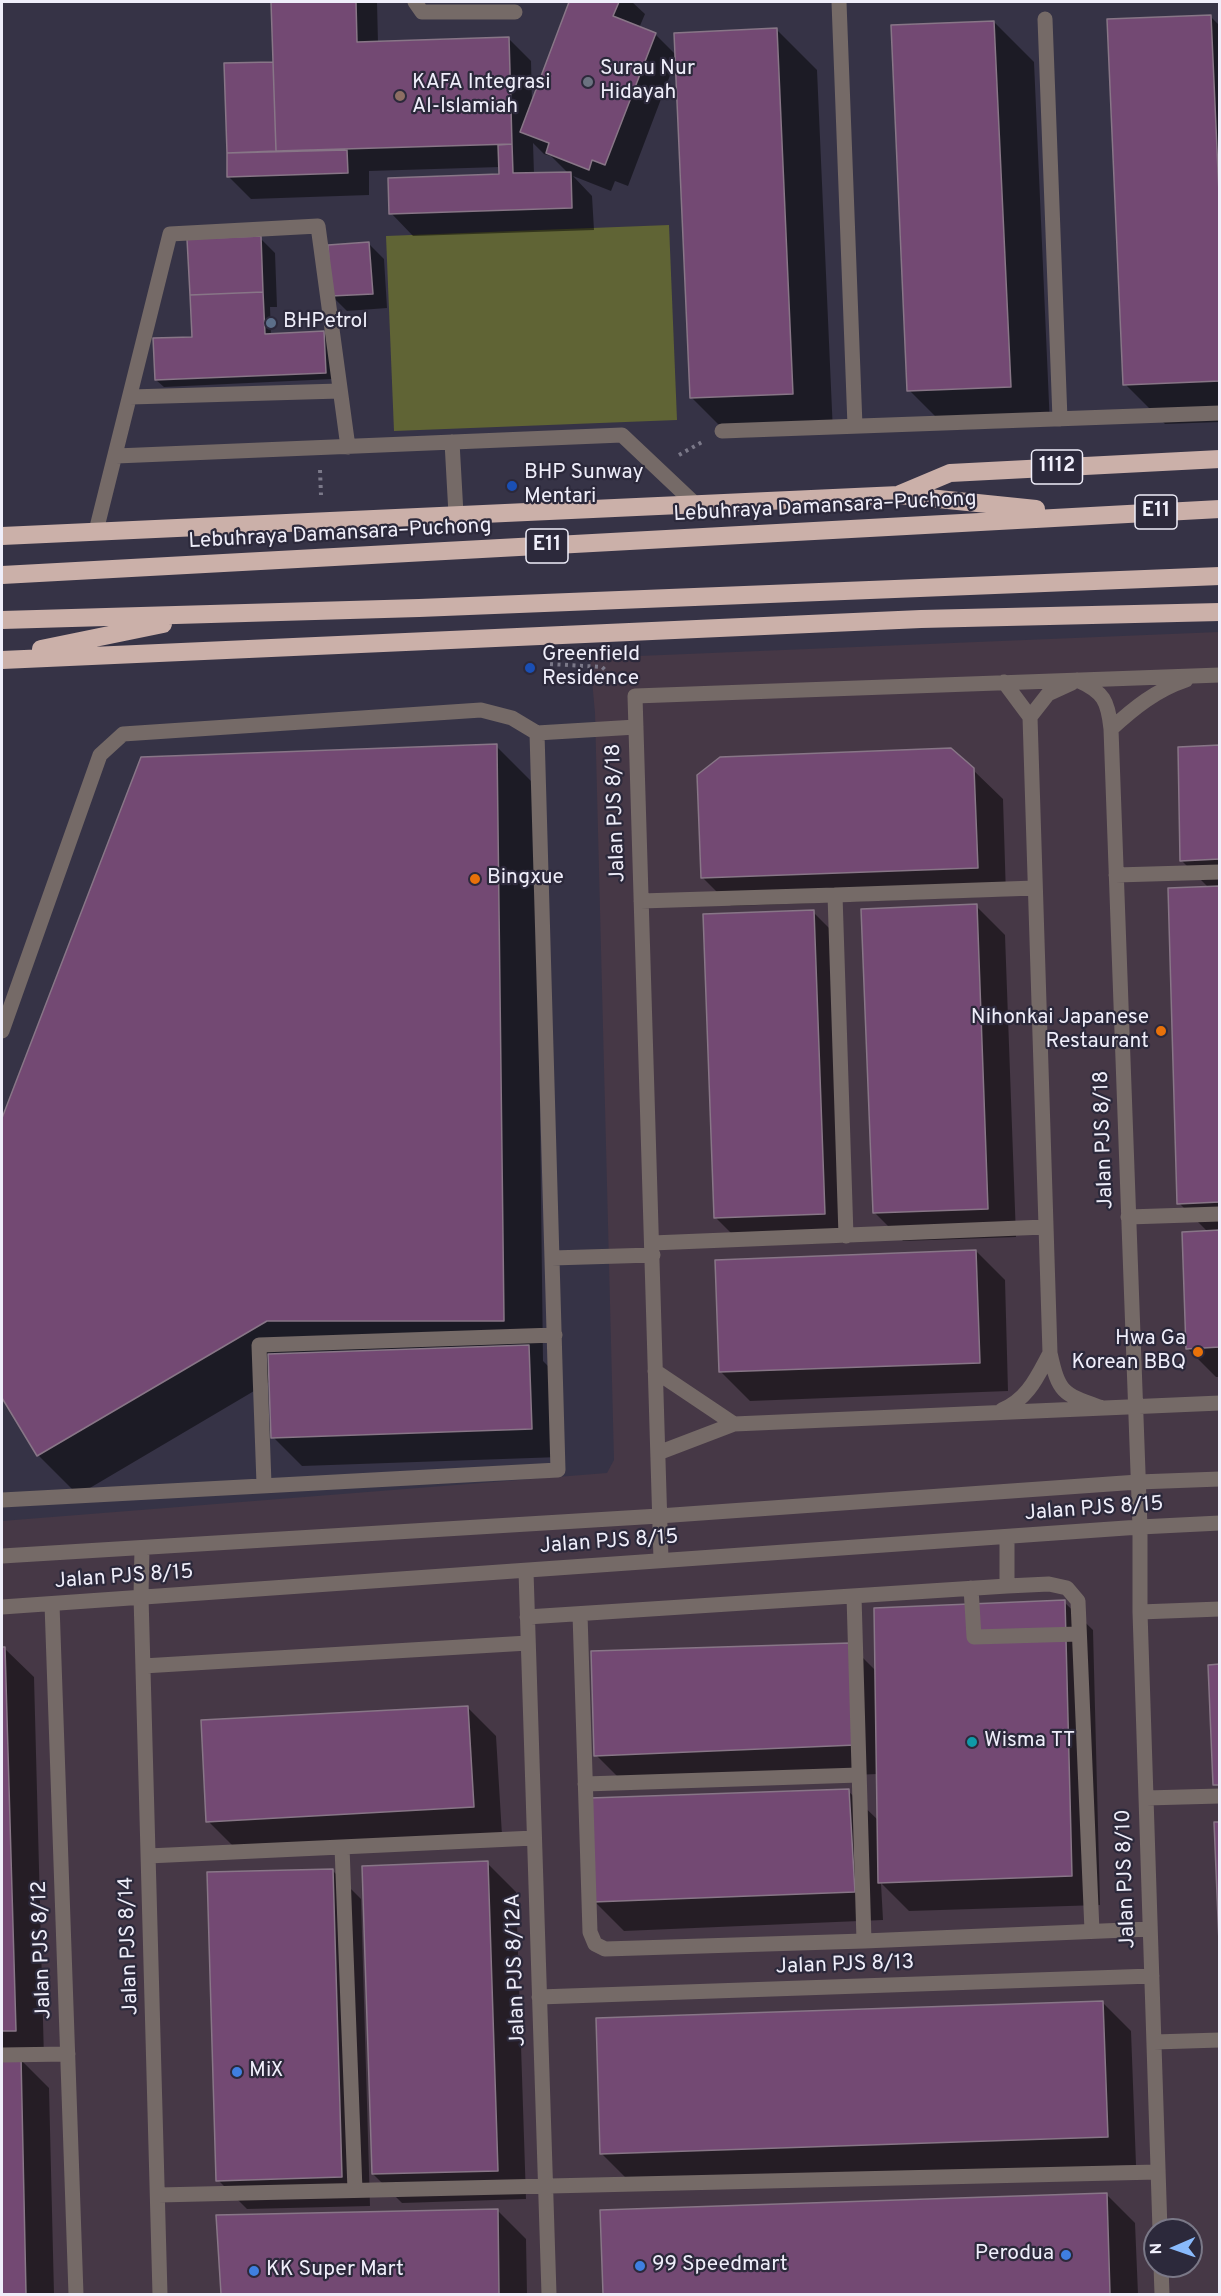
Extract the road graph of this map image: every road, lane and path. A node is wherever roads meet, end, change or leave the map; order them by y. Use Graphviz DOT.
graph roads {
  1 [pos="415,2"];
  2 [pos="839,2"];
  3 [pos="515,12"];
  4 [pos="1046,19"];
  5 [pos="340,391"];
  6 [pos="130,397"];
  7 [pos="1220,413"];
  8 [pos="1060,419"];
  9 [pos="855,426"];
  10 [pos="722,431"];
  11 [pos="452,442"];
  12 [pos="348,447"];
  13 [pos="318,448"];
  14 [pos="116,456"];
  15 [pos="1220,459"];
  16 [pos="655,468"];
  17 [pos="899,495"];
  18 [pos="694,503"];
  19 [pos="322,504"];
  20 [pos="1220,509"];
  21 [pos="456,514"];
  22 [pos="1092,515"];
  23 [pos="96,531"];
  24 [pos="2,536"];
  25 [pos="2,575"];
  26 [pos="1220,576"];
  27 [pos="1220,612"];
  28 [pos="212,614"];
  29 [pos="2,620"];
  30 [pos="2,659"];
  31 [pos="555,665"];
  32 [pos="602,668"];
  33 [pos="1220,675"];
  34 [pos="1197,676"];
  35 [pos="1077,680"];
  36 [pos="1004,682"];
  37 [pos="1030,717"];
  38 [pos="636,727"];
  39 [pos="1111,729"];
  40 [pos="537,733"];
  41 [pos="1220,872"];
  42 [pos="1116,875"];
  43 [pos="1035,888"];
  44 [pos="835,895"];
  45 [pos="641,901"];
  46 [pos="2,1031"];
  47 [pos="1220,1214"];
  48 [pos="1128,1217"];
  49 [pos="1046,1227"];
  50 [pos="846,1236"];
  51 [pos="653,1249"];
  52 [pos="552,1258"];
  53 [pos="555,1335"];
  54 [pos="1050,1353"];
  55 [pos="655,1371"];
  56 [pos="1220,1403"];
  57 [pos="1136,1406"];
  58 [pos="1102,1408"];
  59 [pos="994,1413"];
  60 [pos="734,1424"];
  61 [pos="658,1453"];
  62 [pos="1220,1479"];
  63 [pos="1138,1482"];
  64 [pos="264,1484"];
  65 [pos="2,1500"];
  66 [pos="659,1516"];
  67 [pos="1220,1523"];
  68 [pos="1140,1527"];
  69 [pos="1007,1537"];
  70 [pos="142,1548"];
  71 [pos="2,1556"];
  72 [pos="661,1560"];
  73 [pos="526,1571"];
  74 [pos="1007,1586"];
  75 [pos="971,1588"];
  76 [pos="141,1596"];
  77 [pos="854,1596"];
  78 [pos="52,1604"];
  79 [pos="2,1607"];
  80 [pos="1220,1609"];
  81 [pos="1140,1612"];
  82 [pos="580,1614"];
  83 [pos="527,1617"];
  84 [pos="1079,1634"];
  85 [pos="528,1643"];
  86 [pos="143,1666"];
  87 [pos="860,1775"];
  88 [pos="585,1784"];
  89 [pos="1220,1796"];
  90 [pos="1146,1798"];
  91 [pos="534,1838"];
  92 [pos="342,1847"];
  93 [pos="148,1856"];
  94 [pos="1150,1929"];
  95 [pos="1092,1931"];
  96 [pos="864,1941"];
  97 [pos="1152,1976"];
  98 [pos="539,1997"];
  99 [pos="1220,2040"];
  100 [pos="1154,2042"];
  101 [pos="68,2054"];
  102 [pos="2,2055"];
  103 [pos="1158,2172"];
  104 [pos="545,2186"];
  105 [pos="356,2190"];
  106 [pos="158,2195"];
  107 [pos="1160,2218"];
  108 [pos="1161,2278"];
  109 [pos="76,2295"];
  110 [pos="160,2295"];
  111 [pos="549,2295"];
  112 [pos="1162,2295"];
  1 -- 3 [label="street"];
  2 -- 9 [label="street"];
  4 -- 8 [label="street"];
  5 -- 6 [label="street"];
  5 -- 6 [label="street"];
  5 -- 12 [label="street"];
  6 -- 14 [label="street"];
  7 -- 8 [label="street"];
  8 -- 9 [label="street"];
  9 -- 10 [label="street"];
  10 -- 16 [label="path"];
  11 -- 12 [label="street"];
  11 -- 16 [label="street"];
  11 -- 21 [label="street"];
  12 -- 13 [label="street"];
  13 -- 14 [label="street"];
  13 -- 19 [label="path"];
  14 -- 23 [label="street"];
  15 -- 17 [label="highway, 1112"];
  16 -- 18 [label="street"];
  17 -- 18 [label="highway"];
  17 -- 22 [label="highway"];
  18 -- 21 [label="highway"];
  20 -- 22 [label="highway, Lebuhraya Damansara–Puchong / E11"];
  21 -- 23 [label="highway"];
  22 -- 25 [label="highway, Lebuhraya Damansara–Puchong / E11"];
  23 -- 24 [label="highway"];
  26 -- 28 [label="highway"];
  27 -- 30 [label="highway"];
  28 -- 29 [label="highway"];
  28 -- 30 [label="highway"];
  31 -- 32 [label="path"];
  33 -- 34 [label="street, Jalan PJS 8/18"];
  34 -- 35 [label="street, Jalan PJS 8/18"];
  34 -- 39 [label="street, Jalan PJS 8/18"];
  35 -- 36 [label="street, Jalan PJS 8/18"];
  35 -- 37 [label="street"];
  35 -- 39 [label="street, Jalan PJS 8/18"];
  36 -- 37 [label="street"];
  36 -- 38 [label="street, Jalan PJS 8/18"];
  37 -- 43 [label="street"];
  38 -- 40 [label="street"];
  38 -- 45 [label="street, Jalan PJS 8/18"];
  39 -- 42 [label="street, Jalan PJS 8/18"];
  40 -- 46 [label="street"];
  40 -- 52 [label="street"];
  41 -- 42 [label="street"];
  42 -- 48 [label="street, Jalan PJS 8/18"];
  43 -- 44 [label="street"];
  43 -- 49 [label="street"];
  44 -- 45 [label="street"];
  44 -- 50 [label="street"];
  45 -- 51 [label="street, Jalan PJS 8/18"];
  47 -- 48 [label="street"];
  48 -- 57 [label="street, Jalan PJS 8/18"];
  49 -- 50 [label="street"];
  49 -- 54 [label="street"];
  50 -- 51 [label="street"];
  51 -- 52 [label="street"];
  51 -- 55 [label="street, Jalan PJS 8/18"];
  52 -- 53 [label="street"];
  53 -- 64 [label="street"];
  53 -- 64 [label="street"];
  54 -- 58 [label="street"];
  54 -- 59 [label="street"];
  55 -- 60 [label="street"];
  55 -- 61 [label="street, Jalan PJS 8/18"];
  56 -- 57 [label="street"];
  57 -- 58 [label="street"];
  57 -- 63 [label="street, Jalan PJS 8/18"];
  58 -- 59 [label="street"];
  59 -- 60 [label="street"];
  60 -- 61 [label="street"];
  61 -- 66 [label="street, Jalan PJS 8/18"];
  62 -- 63 [label="street, Jalan PJS 8/15"];
  63 -- 66 [label="street, Jalan PJS 8/15"];
  63 -- 68 [label="street, Jalan PJS 8/18"];
  64 -- 65 [label="street"];
  66 -- 70 [label="street, Jalan PJS 8/15"];
  66 -- 72 [label="street, Jalan PJS 8/18"];
  67 -- 68 [label="street, Jalan PJS 8/15"];
  68 -- 69 [label="street, Jalan PJS 8/15"];
  68 -- 81 [label="street, Jalan PJS 8/10"];
  69 -- 72 [label="street, Jalan PJS 8/15"];
  69 -- 74 [label="street"];
  70 -- 71 [label="street, Jalan PJS 8/15"];
  70 -- 76 [label="street"];
  72 -- 73 [label="street, Jalan PJS 8/15"];
  73 -- 76 [label="street, Jalan PJS 8/15"];
  73 -- 83 [label="street, Jalan PJS 8/12A"];
  74 -- 75 [label="street"];
  74 -- 84 [label="street"];
  75 -- 77 [label="street"];
  75 -- 84 [label="street"];
  76 -- 78 [label="street, Jalan PJS 8/15"];
  76 -- 86 [label="street, Jalan PJS 8/14"];
  77 -- 82 [label="street"];
  77 -- 87 [label="street"];
  78 -- 79 [label="street, Jalan PJS 8/15"];
  78 -- 101 [label="street, Jalan PJS 8/12"];
  80 -- 81 [label="street"];
  81 -- 90 [label="street, Jalan PJS 8/10"];
  82 -- 83 [label="street"];
  82 -- 88 [label="street"];
  83 -- 85 [label="street, Jalan PJS 8/12A"];
  84 -- 95 [label="street"];
  85 -- 86 [label="street"];
  85 -- 91 [label="street, Jalan PJS 8/12A"];
  86 -- 93 [label="street, Jalan PJS 8/14"];
  87 -- 88 [label="street"];
  87 -- 96 [label="street"];
  88 -- 96 [label="street"];
  89 -- 90 [label="street"];
  90 -- 94 [label="street, Jalan PJS 8/10"];
  91 -- 92 [label="street"];
  91 -- 98 [label="street, Jalan PJS 8/12A"];
  92 -- 93 [label="street"];
  92 -- 105 [label="street"];
  93 -- 106 [label="street, Jalan PJS 8/14"];
  94 -- 95 [label="street"];
  94 -- 97 [label="street, Jalan PJS 8/10"];
  95 -- 96 [label="street"];
  97 -- 98 [label="street, Jalan PJS 8/13"];
  97 -- 100 [label="street, Jalan PJS 8/10"];
  98 -- 104 [label="street, Jalan PJS 8/12A"];
  99 -- 100 [label="street"];
  100 -- 103 [label="street, Jalan PJS 8/10"];
  101 -- 102 [label="street"];
  101 -- 109 [label="street, Jalan PJS 8/12"];
  103 -- 104 [label="street"];
  103 -- 107 [label="street, Jalan PJS 8/10"];
  104 -- 105 [label="street"];
  104 -- 111 [label="street, Jalan PJS 8/12A"];
  105 -- 106 [label="street"];
  106 -- 110 [label="street, Jalan PJS 8/14"];
  108 -- 112 [label="street"];
}
